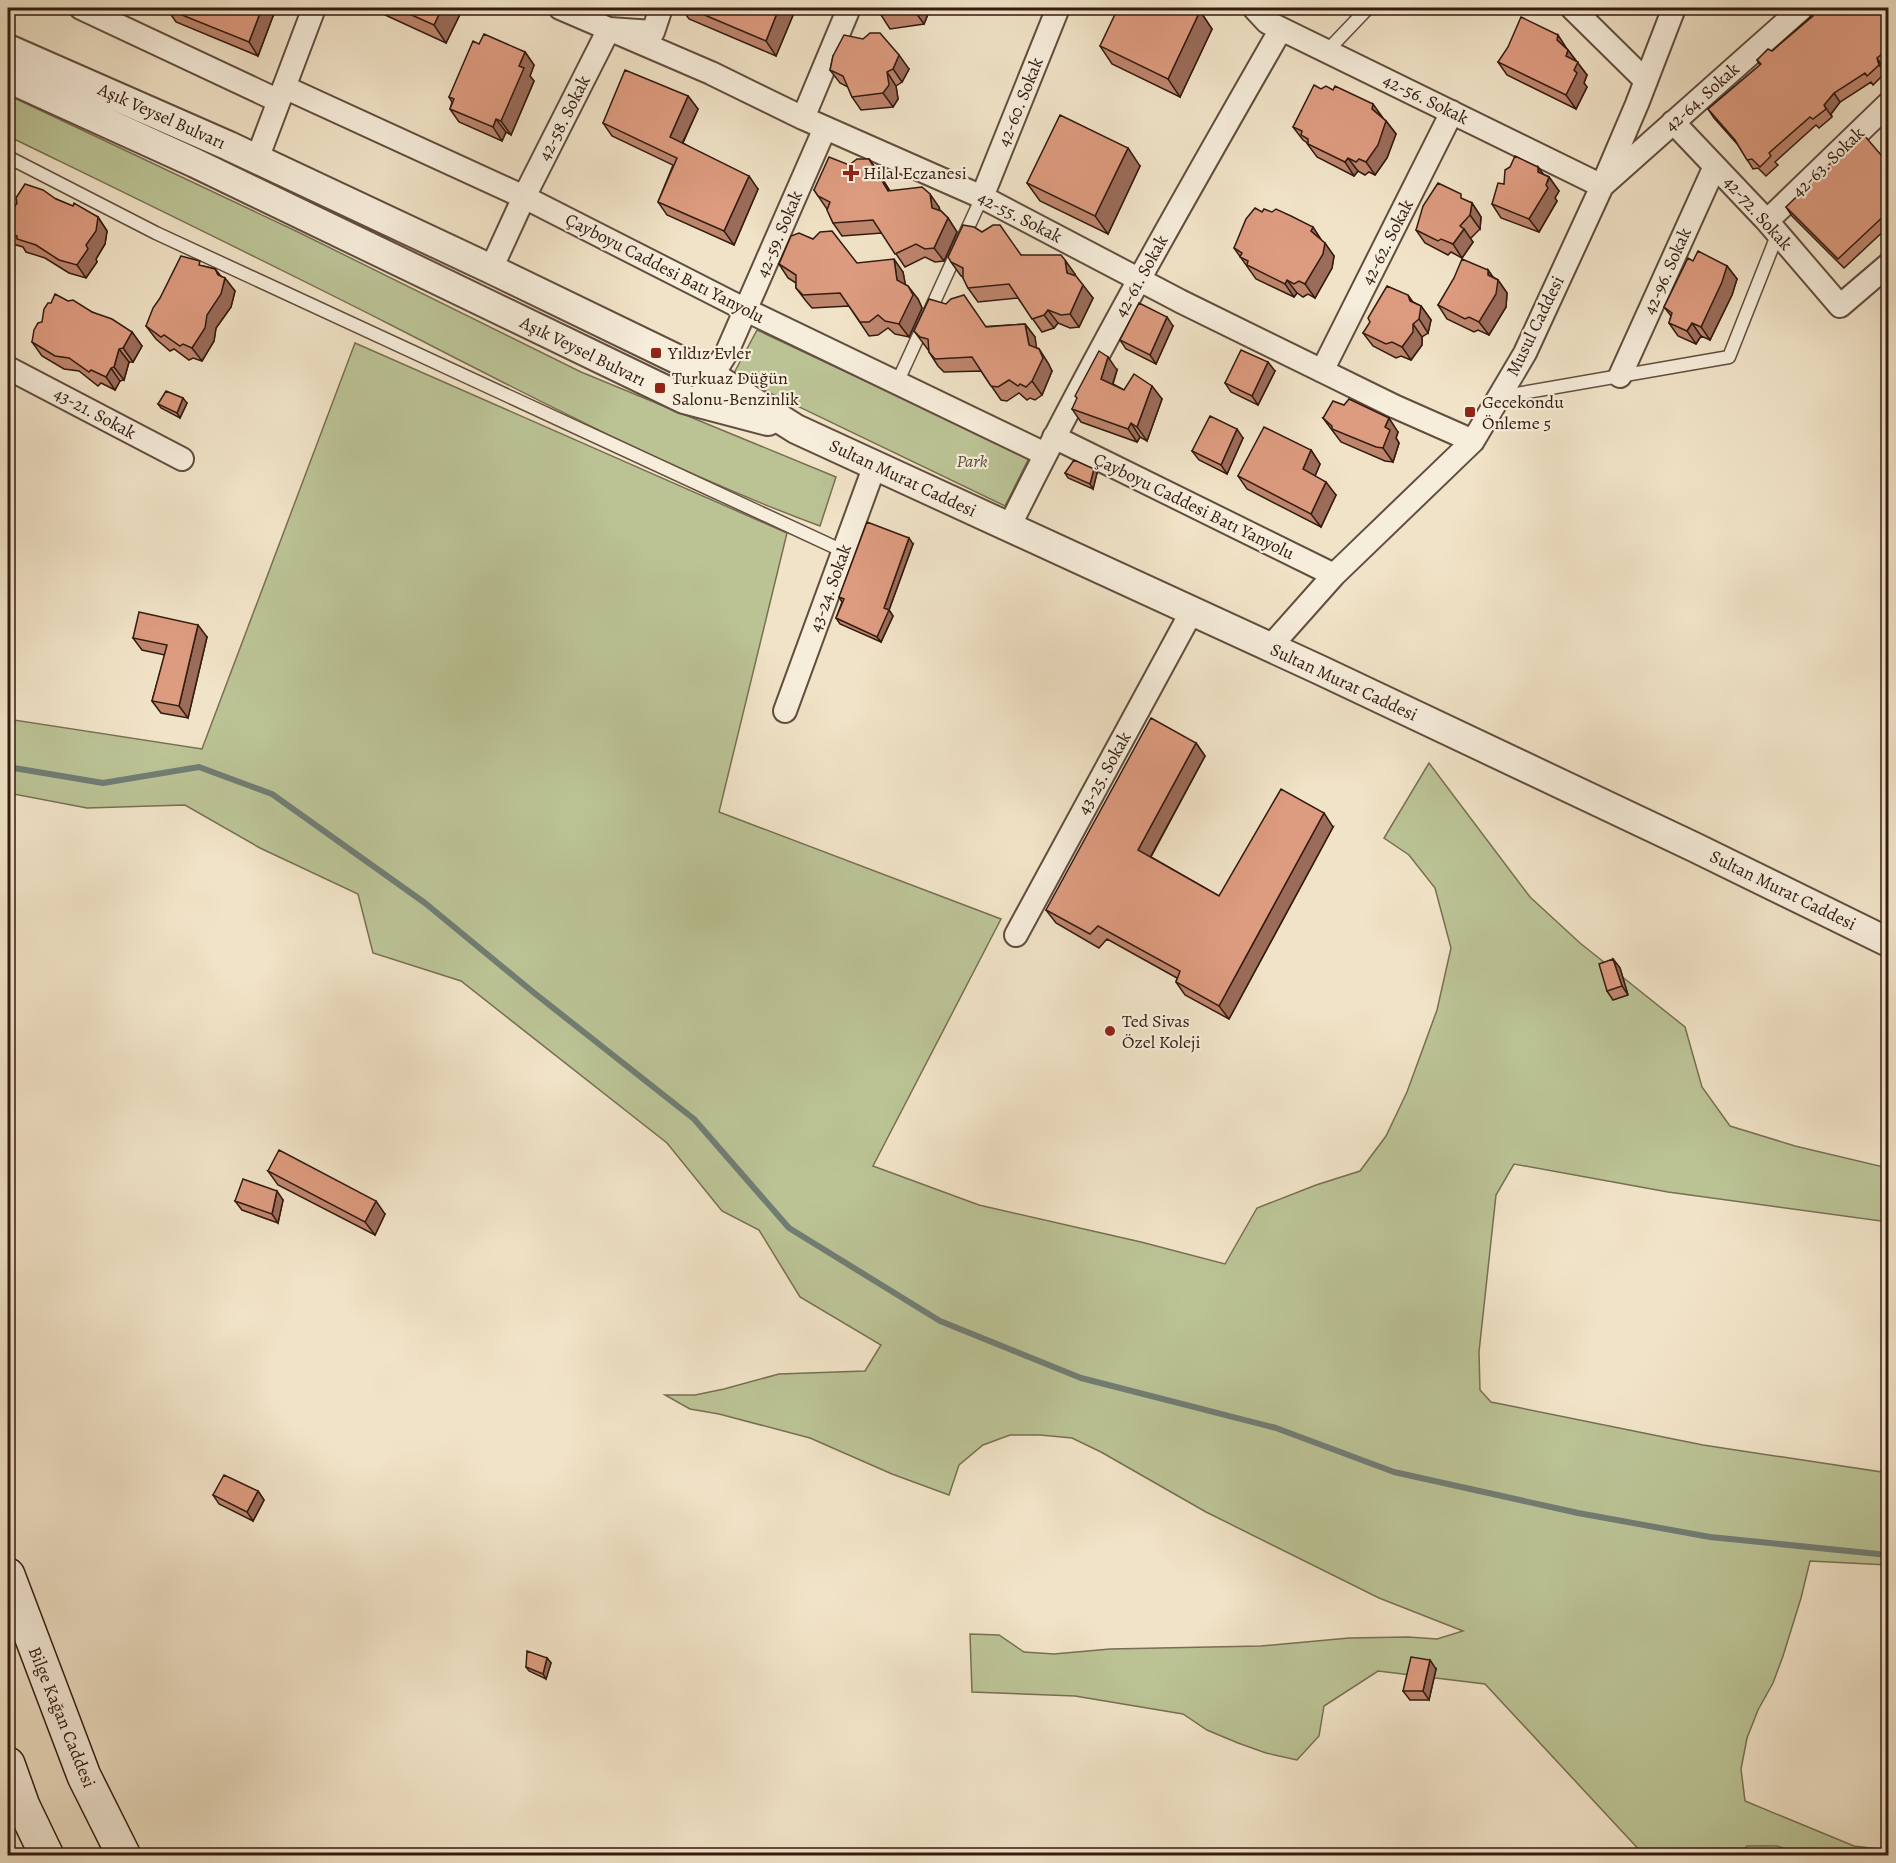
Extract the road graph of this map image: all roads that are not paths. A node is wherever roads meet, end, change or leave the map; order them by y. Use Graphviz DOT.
graph roads {
  1 [pos="81,8"];
  2 [pos="314,8"];
  3 [pos="560,8"];
  4 [pos="661,8"];
  5 [pos="849,8"];
  6 [pos="1058,8"];
  7 [pos="1254,8"];
  8 [pos="1368,8"];
  9 [pos="1572,8"];
  10 [pos="1674,8"];
  11 [pos="1802,8"];
  12 [pos="609,29"];
  13 [pos="1281,29"];
  14 [pos="8,49"];
  15 [pos="1327,51"];
  16 [pos="8,78"];
  17 [pos="1646,81"];
  18 [pos="281,94"];
  19 [pos="1888,104"];
  20 [pos="1452,112"];
  21 [pos="802,118"];
  22 [pos="1673,122"];
  23 [pos="825,128"];
  24 [pos="8,157"];
  25 [pos="257,159"];
  26 [pos="1715,166"];
  27 [pos="1602,186"];
  28 [pos="524,196"];
  29 [pos="982,197"];
  30 [pos="1772,227"];
  31 [pos="1888,265"];
  32 [pos="491,269"];
  33 [pos="1138,279"];
  34 [pos="746,310"];
  35 [pos="8,368"];
  36 [pos="1322,371"];
  37 [pos="712,376"];
  38 [pos="1620,376"];
  39 [pos="897,383"];
  40 [pos="1499,397"];
  41 [pos="696,402"];
  42 [pos="796,429"];
  43 [pos="1473,441"];
  44 [pos="1050,446"];
  45 [pos="182,459"];
  46 [pos="875,465"];
  47 [pos="1009,527"];
  48 [pos="843,551"];
  49 [pos="1334,575"];
  50 [pos="1192,611"];
  51 [pos="1270,647"];
  52 [pos="784,711"];
  53 [pos="1016,935"];
  54 [pos="1888,942"];
  55 [pos="8,1575"];
  56 [pos="8,1764"];
  57 [pos="47,1856"];
  58 [pos="124,1856"];
  1 -- 18 [label="street, Çayboyu Caddesi Batı Yanyolu"];
  2 -- 18 [label="street"];
  3 -- 12 [label="street, 42-55. Sokak"];
  4 -- 12 [label="street"];
  5 -- 21 [label="street"];
  6 -- 29 [label="street, 42-60. Sokak"];
  7 -- 13 [label="street, 42-56. Sokak"];
  8 -- 15 [label="lane"];
  9 -- 17 [label="street"];
  10 -- 17 [label="street, Musul Caddesi"];
  11 -- 22 [label="street, 42-64. Sokak"];
  12 -- 21 [label="street, 42-55. Sokak"];
  12 -- 28 [label="street, 42-58. Sokak"];
  13 -- 15 [label="street, 42-56. Sokak"];
  13 -- 33 [label="street, 42-61. Sokak"];
  14 -- 25 [label="street, Aşık Veysel Bulvarı"];
  15 -- 20 [label="street, 42-56. Sokak"];
  16 -- 41 [label="street, Aşık Veysel Bulvarı"];
  17 -- 27 [label="street, Musul Caddesi"];
  18 -- 25 [label="street"];
  18 -- 28 [label="street, Çayboyu Caddesi Batı Yanyolu"];
  19 -- 30 [label="street, 42-63. Sokak"];
  20 -- 27 [label="street, 42-56. Sokak"];
  20 -- 36 [label="street, 42-62. Sokak"];
  21 -- 23 [label="street, 42-55. Sokak"];
  22 -- 26 [label="street, 42-72. Sokak"];
  22 -- 27 [label="street, 42-64. Sokak"];
  23 -- 29 [label="street, 42-55. Sokak"];
  23 -- 34 [label="street, 42-59. Sokak"];
  24 -- 48 [label="lane"];
  25 -- 32 [label="street, Aşık Veysel Bulvarı"];
  26 -- 30 [label="street, 42-72. Sokak"];
  26 -- 38 [label="street, 42-96. Sokak"];
  27 -- 40 [label="street, Musul Caddesi"];
  28 -- 32 [label="street, 42-58. Sokak"];
  28 -- 34 [label="street, Çayboyu Caddesi Batı Yanyolu"];
  29 -- 33 [label="street, 42-55. Sokak"];
  29 -- 39 [label="lane"];
  30 -- 31 [label="street, 42-72. Sokak"];
  30 -- 38 [label="lane"];
  32 -- 37 [label="street, Aşık Veysel Bulvarı"];
  33 -- 36 [label="street, 42-55. Sokak"];
  33 -- 44 [label="street, 42-61. Sokak"];
  34 -- 37 [label="street, 42-59. Sokak"];
  34 -- 39 [label="street, Çayboyu Caddesi Batı Yanyolu"];
  35 -- 45 [label="street, 43-21. Sokak"];
  36 -- 43 [label="street, 42-55. Sokak"];
  37 -- 41 [label="street, 42-59. Sokak"];
  37 -- 42 [label="street, Aşık Veysel Bulvarı"];
  38 -- 40 [label="lane"];
  39 -- 44 [label="street, Çayboyu Caddesi Batı Yanyolu"];
  40 -- 43 [label="street, Musul Caddesi"];
  41 -- 42 [label="street, Aşık Veysel Bulvarı"];
  42 -- 46 [label="street, Sultan Murat Caddesi"];
  43 -- 49 [label="street, Musul Caddesi"];
  44 -- 47 [label="street, 42-61. Sokak"];
  44 -- 49 [label="street, Çayboyu Caddesi Batı Yanyolu"];
  46 -- 47 [label="street, Sultan Murat Caddesi"];
  46 -- 48 [label="street, 43-24. Sokak"];
  47 -- 50 [label="street, Sultan Murat Caddesi"];
  48 -- 52 [label="street, 43-24. Sokak"];
  49 -- 51 [label="street, Musul Caddesi"];
  50 -- 51 [label="street, Sultan Murat Caddesi"];
  50 -- 53 [label="street, 43-25. Sokak"];
  51 -- 54 [label="street, Sultan Murat Caddesi"];
  55 -- 58 [label="main road, Bilge Kağan Caddesi"];
  56 -- 57 [label="main road"];
}
